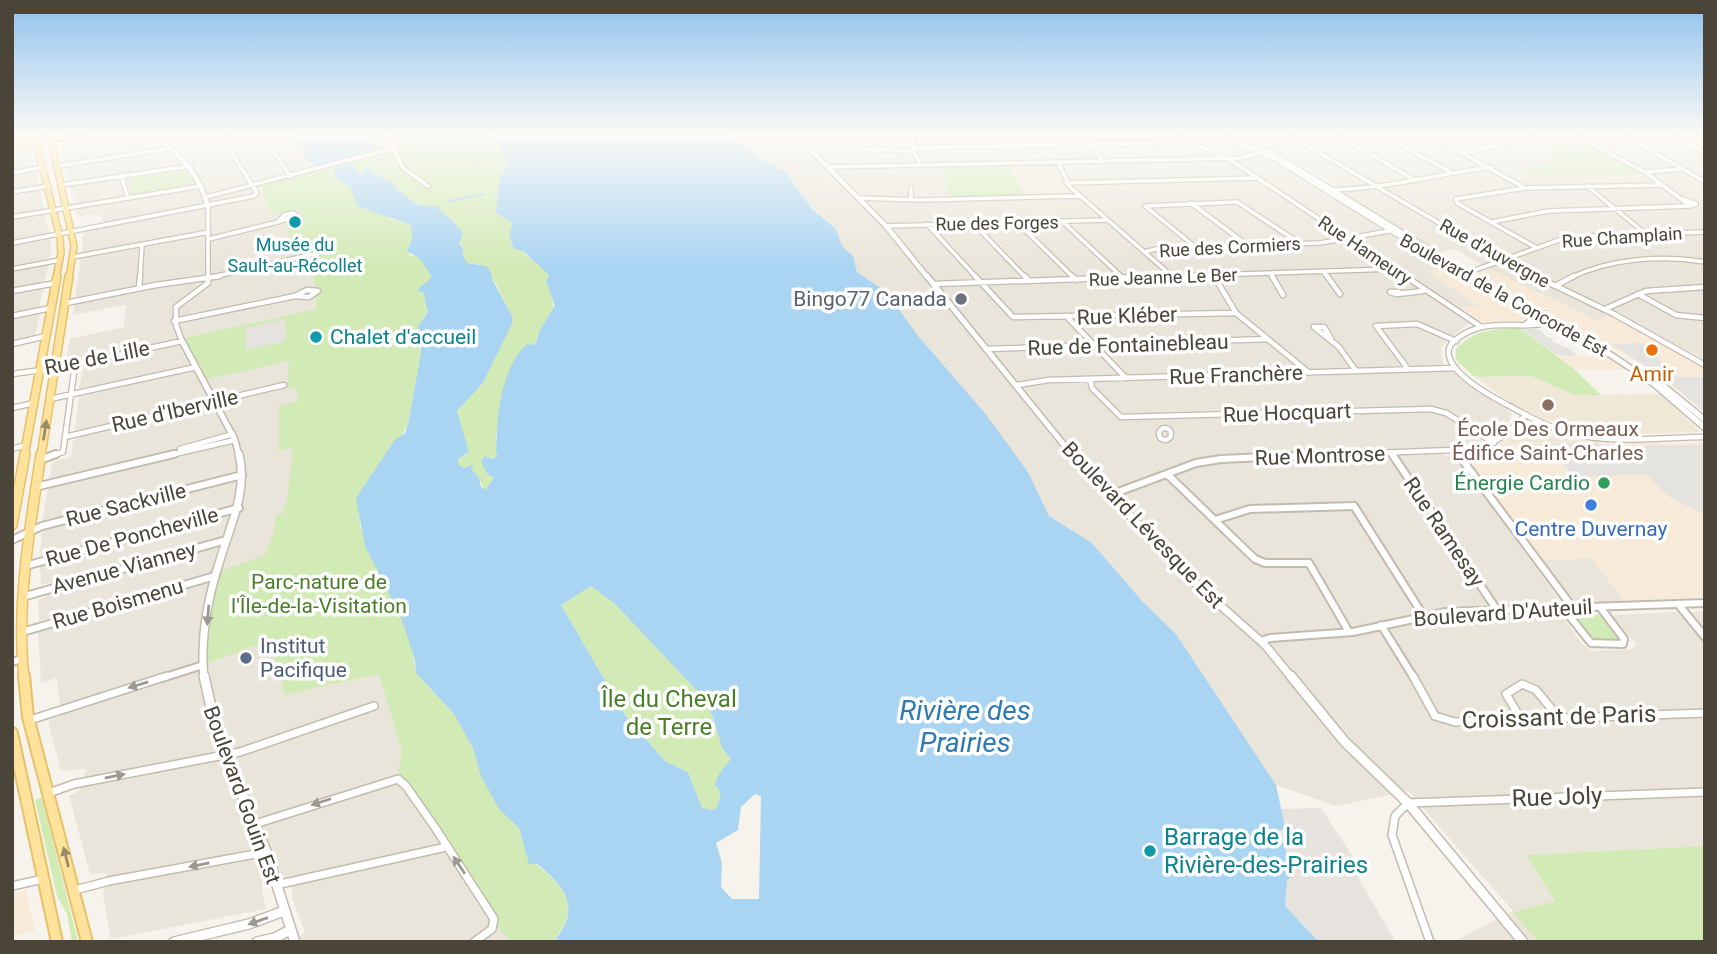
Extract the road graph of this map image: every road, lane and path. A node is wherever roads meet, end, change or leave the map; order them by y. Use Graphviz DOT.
graph roads {
  1 [pos="47,180"];
  2 [pos="60,180"];
  3 [pos="94,180"];
  4 [pos="122,180"];
  5 [pos="198,180"];
  6 [pos="249,180"];
  7 [pos="281,180"];
  8 [pos="419,180"];
  9 [pos="842,180"];
  10 [pos="1065,180"];
  11 [pos="1199,180"];
  12 [pos="1259,180"];
  13 [pos="1309,180"];
  14 [pos="1316,180"];
  15 [pos="1368,180"];
  16 [pos="1412,180"];
  17 [pos="1512,180"];
  18 [pos="1654,180"];
  19 [pos="1066,183"];
  20 [pos="1660,184"];
  21 [pos="61,185"];
  22 [pos="49,186"];
  23 [pos="201,186"];
  24 [pos="253,186"];
  25 [pos="428,186"];
  26 [pos="1587,186"];
  27 [pos="1381,187"];
  28 [pos="911,188"];
  29 [pos="1525,188"];
  30 [pos="1335,190"];
  31 [pos="1327,191"];
  32 [pos="12,192"];
  33 [pos="1080,196"];
  34 [pos="206,197"];
  35 [pos="128,198"];
  36 [pos="860,198"];
  37 [pos="911,200"];
  38 [pos="1191,202"];
  39 [pos="208,207"];
  40 [pos="67,208"];
  41 [pos="1614,209"];
  42 [pos="54,210"];
  43 [pos="12,217"];
  44 [pos="1107,220"];
  45 [pos="1062,221"];
  46 [pos="278,222"];
  47 [pos="1017,222"];
  48 [pos="1492,222"];
  49 [pos="973,223"];
  50 [pos="927,224"];
  51 [pos="886,226"];
  52 [pos="1398,229"];
  53 [pos="1391,231"];
  54 [pos="72,232"];
  55 [pos="209,232"];
  56 [pos="1705,232"];
  57 [pos="1646,234"];
  58 [pos="59,235"];
  59 [pos="209,239"];
  60 [pos="1348,239"];
  61 [pos="12,243"];
  62 [pos="1300,243"];
  63 [pos="142,245"];
  64 [pos="1247,245"];
  65 [pos="1194,246"];
  66 [pos="1535,247"];
  67 [pos="1144,252"];
  68 [pos="319,253"];
  69 [pos="73,257"];
  70 [pos="60,260"];
  71 [pos="1504,261"];
  72 [pos="1705,262"];
  73 [pos="12,269"];
  74 [pos="1393,269"];
  75 [pos="1324,273"];
  76 [pos="1271,274"];
  77 [pos="1464,274"];
  78 [pos="1214,276"];
  79 [pos="1174,277"];
  80 [pos="1124,278"];
  81 [pos="209,279"];
  82 [pos="1076,280"];
  83 [pos="1029,281"];
  84 [pos="190,282"];
  85 [pos="55,283"];
  86 [pos="981,283"];
  87 [pos="933,284"];
  88 [pos="1555,286"];
  89 [pos="1705,287"];
  90 [pos="139,288"];
  91 [pos="1425,290"];
  92 [pos="12,291"];
  93 [pos="1399,292"];
  94 [pos="1340,294"];
  95 [pos="1638,294"];
  96 [pos="1283,295"];
  97 [pos="189,296"];
  98 [pos="295,296"];
  99 [pos="66,303"];
  100 [pos="51,308"];
  101 [pos="1605,309"];
  102 [pos="1236,313"];
  103 [pos="1543,315"];
  104 [pos="12,316"];
  105 [pos="1068,318"];
  106 [pos="1705,318"];
  107 [pos="174,321"];
  108 [pos="1554,321"];
  109 [pos="1524,324"];
  110 [pos="1481,327"];
  111 [pos="46,336"];
  112 [pos="1267,339"];
  113 [pos="1332,339"];
  114 [pos="182,341"];
  115 [pos="1456,341"];
  116 [pos="12,344"];
  117 [pos="1094,345"];
  118 [pos="988,349"];
  119 [pos="1705,357"];
  120 [pos="1697,358"];
  121 [pos="75,365"];
  122 [pos="1705,365"];
  123 [pos="196,367"];
  124 [pos="55,368"];
  125 [pos="1456,368"];
  126 [pos="40,369"];
  127 [pos="1408,369"];
  128 [pos="1356,371"];
  129 [pos="1308,372"];
  130 [pos="12,374"];
  131 [pos="1126,378"];
  132 [pos="1090,379"];
  133 [pos="284,385"];
  134 [pos="1017,385"];
  135 [pos="71,394"];
  136 [pos="50,399"];
  137 [pos="215,401"];
  138 [pos="34,403"];
  139 [pos="12,408"];
  140 [pos="1525,416"];
  141 [pos="1160,417"];
  142 [pos="1705,420"];
  143 [pos="1705,428"];
  144 [pos="1163,429"];
  145 [pos="65,437"];
  146 [pos="234,437"];
  147 [pos="1705,437"];
  148 [pos="1494,443"];
  149 [pos="26,445"];
  150 [pos="12,449"];
  151 [pos="1455,451"];
  152 [pos="1392,454"];
  153 [pos="40,460"];
  154 [pos="1167,474"];
  155 [pos="242,475"];
  156 [pos="35,487"];
  157 [pos="15,493"];
  158 [pos="1110,495"];
  159 [pos="239,508"];
  160 [pos="1215,520"];
  161 [pos="12,525"];
  162 [pos="28,532"];
  163 [pos="12,540"];
  164 [pos="226,540"];
  165 [pos="25,566"];
  166 [pos="215,576"];
  167 [pos="22,597"];
  168 [pos="1705,603"];
  169 [pos="1678,604"];
  170 [pos="1600,607"];
  171 [pos="1563,608"];
  172 [pos="1573,608"];
  173 [pos="1497,610"];
  174 [pos="1423,615"];
  175 [pos="1381,625"];
  176 [pos="22,632"];
  177 [pos="1349,632"];
  178 [pos="1705,637"];
  179 [pos="1261,641"];
  180 [pos="17,660"];
  181 [pos="203,665"];
  182 [pos="374,706"];
  183 [pos="1705,713"];
  184 [pos="1559,718"];
  185 [pos="1521,719"];
  186 [pos="29,721"];
  187 [pos="12,733"];
  188 [pos="226,755"];
  189 [pos="1705,792"];
  190 [pos="49,793"];
  191 [pos="1408,803"];
  192 [pos="255,824"];
  193 [pos="446,847"];
  194 [pos="266,852"];
  195 [pos="44,879"];
  196 [pos="276,885"];
  197 [pos="12,886"];
  198 [pos="75,891"];
  199 [pos="284,911"];
  200 [pos="290,930"];
  201 [pos="57,942"];
  202 [pos="87,942"];
  203 [pos="174,942"];
  204 [pos="257,942"];
  205 [pos="295,942"];
  206 [pos="474,942"];
  207 [pos="1430,942"];
  208 [pos="1523,942"];
  1 -- 22 [label="main road"];
  2 -- 21 [label="main road"];
  3 -- 21 [label="street"];
  4 -- 35 [label="street"];
  5 -- 23 [label="street"];
  6 -- 24 [label="street"];
  7 -- 24 [label="street"];
  8 -- 25 [label="street"];
  9 -- 36 [label="street, Boulevard Lévesque Est"];
  10 -- 19 [label="street"];
  11 -- 19 [label="street"];
  12 -- 60 [label="street, Rue Hameury"];
  13 -- 31 [label="street, Boulevard de la Concorde Est"];
  14 -- 30 [label="street, Boulevard de la Concorde Est"];
  15 -- 27 [label="street, Rue d'Auvergne"];
  16 -- 27 [label="street"];
  17 -- 29 [label="street"];
  18 -- 20 [label="street"];
  19 -- 33 [label="street"];
  20 -- 26 [label="street"];
  20 -- 41 [label="street"];
  21 -- 40 [label="main road"];
  22 -- 32 [label="street"];
  22 -- 42 [label="main road"];
  23 -- 34 [label="street"];
  23 -- 35 [label="street"];
  24 -- 34 [label="street"];
  24 -- 39 [label="street"];
  26 -- 29 [label="street"];
  26 -- 41 [label="street"];
  27 -- 30 [label="street"];
  27 -- 71 [label="street, Rue d'Auvergne"];
  28 -- 37 [label="street"];
  29 -- 48 [label="street"];
  30 -- 31 [label="street"];
  30 -- 52 [label="street, Boulevard de la Concorde Est"];
  31 -- 53 [label="street, Boulevard de la Concorde Est"];
  33 -- 37 [label="street"];
  33 -- 44 [label="street"];
  34 -- 39 [label="street"];
  35 -- 40 [label="street"];
  36 -- 37 [label="street"];
  36 -- 51 [label="street, Boulevard Lévesque Est"];
  38 -- 62 [label="street"];
  38 -- 64 [label="street"];
  38 -- 65 [label="street"];
  39 -- 54 [label="street"];
  39 -- 55 [label="street"];
  40 -- 42 [label="street"];
  40 -- 54 [label="main road"];
  41 -- 48 [label="street"];
  41 -- 57 [label="street"];
  42 -- 43 [label="street"];
  42 -- 58 [label="main road"];
  44 -- 45 [label="street, Rue des Forges"];
  44 -- 67 [label="street"];
  45 -- 47 [label="street, Rue des Forges"];
  45 -- 80 [label="street"];
  46 -- 59 [label="street"];
  47 -- 49 [label="street, Rue des Forges"];
  47 -- 82 [label="street"];
  48 -- 66 [label="street"];
  49 -- 50 [label="street, Rue des Forges"];
  49 -- 83 [label="street"];
  50 -- 51 [label="street, Rue des Forges"];
  50 -- 86 [label="street"];
  51 -- 87 [label="street, Boulevard Lévesque Est"];
  52 -- 53 [label="street, Rue des Cormiers"];
  52 -- 77 [label="street, Boulevard de la Concorde Est"];
  53 -- 60 [label="street, Rue des Cormiers"];
  53 -- 77 [label="street, Boulevard de la Concorde Est"];
  54 -- 58 [label="street"];
  54 -- 69 [label="main road"];
  55 -- 59 [label="street"];
  55 -- 63 [label="street"];
  56 -- 57 [label="street, Rue Champlain"];
  57 -- 66 [label="street, Rue Champlain"];
  58 -- 61 [label="street"];
  58 -- 70 [label="main road"];
  59 -- 81 [label="street"];
  60 -- 62 [label="street, Rue des Cormiers"];
  60 -- 74 [label="street, Rue Hameury"];
  62 -- 64 [label="street, Rue des Cormiers"];
  63 -- 69 [label="street"];
  63 -- 90 [label="street"];
  64 -- 65 [label="street, Rue des Cormiers"];
  65 -- 67 [label="street, Rue des Cormiers"];
  66 -- 71 [label="street, Rue Champlain"];
  67 -- 79 [label="street"];
  68 -- 81 [label="street"];
  69 -- 99 [label="main road"];
  70 -- 73 [label="street"];
  70 -- 85 [label="main road"];
  71 -- 77 [label="street, Rue Champlain"];
  71 -- 88 [label="street, Rue d'Auvergne"];
  72 -- 88 [label="street"];
  74 -- 75 [label="street, Rue Jeanne Le Ber"];
  74 -- 91 [label="street, Rue Hameury"];
  75 -- 76 [label="street, Rue Jeanne Le Ber"];
  75 -- 94 [label="street"];
  76 -- 78 [label="street, Rue Jeanne Le Ber"];
  76 -- 96 [label="street"];
  77 -- 103 [label="street, Boulevard de la Concorde Est"];
  78 -- 79 [label="street, Rue Jeanne Le Ber"];
  78 -- 102 [label="street"];
  79 -- 80 [label="street, Rue Jeanne Le Ber"];
  80 -- 82 [label="street, Rue Jeanne Le Ber"];
  81 -- 84 [label="street"];
  81 -- 97 [label="street"];
  82 -- 83 [label="street, Rue Jeanne Le Ber"];
  83 -- 86 [label="street, Rue Jeanne Le Ber"];
  84 -- 90 [label="street"];
  84 -- 97 [label="street"];
  85 -- 92 [label="street"];
  85 -- 100 [label="main road"];
  86 -- 87 [label="street, Rue Jeanne Le Ber"];
  86 -- 105 [label="street, Rue Kléber"];
  87 -- 118 [label="street, Boulevard Lévesque Est"];
  88 -- 101 [label="street, Rue d'Auvergne"];
  89 -- 95 [label="street"];
  90 -- 99 [label="street"];
  91 -- 93 [label="street"];
  91 -- 110 [label="street, Rue Hameury"];
  95 -- 101 [label="street"];
  95 -- 106 [label="street"];
  97 -- 107 [label="street"];
  98 -- 107 [label="street"];
  99 -- 124 [label="main road"];
  100 -- 104 [label="street"];
  100 -- 111 [label="main road"];
  101 -- 120 [label="street, Rue d'Auvergne"];
  102 -- 105 [label="street, Rue Kléber"];
  102 -- 112 [label="street"];
  103 -- 108 [label="street, Boulevard de la Concorde Est"];
  103 -- 109 [label="street"];
  105 -- 117 [label="street"];
  107 -- 114 [label="street, Boulevard Gouin Est"];
  108 -- 109 [label="street"];
  108 -- 142 [label="street, Boulevard de la Concorde Est"];
  108 -- 143 [label="street, Boulevard de la Concorde Est"];
  109 -- 110 [label="street"];
  110 -- 115 [label="street"];
  111 -- 116 [label="street"];
  111 -- 126 [label="main road"];
  112 -- 117 [label="street, Rue de Fontainebleau"];
  112 -- 129 [label="street"];
  113 -- 128 [label="street"];
  114 -- 121 [label="street, Rue de Lille"];
  114 -- 123 [label="street, Boulevard Gouin Est"];
  115 -- 125 [label="street"];
  115 -- 127 [label="street"];
  117 -- 118 [label="street, Rue de Fontainebleau"];
  117 -- 131 [label="street"];
  118 -- 134 [label="street, Boulevard Lévesque Est"];
  119 -- 120 [label="street"];
  120 -- 122 [label="street, Rue d'Auvergne"];
  121 -- 124 [label="street, Rue de Lille"];
  121 -- 135 [label="street"];
  123 -- 135 [label="street"];
  123 -- 137 [label="street, Boulevard Gouin Est"];
  124 -- 126 [label="street, Rue de Lille"];
  124 -- 136 [label="main road"];
  125 -- 127 [label="street, Rue Franchère"];
  125 -- 140 [label="street"];
  126 -- 130 [label="street, Rue de Lille"];
  126 -- 138 [label="main road"];
  127 -- 128 [label="street, Rue Franchère"];
  128 -- 129 [label="street, Rue Franchère"];
  129 -- 131 [label="street, Rue Franchère"];
  131 -- 132 [label="street, Rue Franchère"];
  132 -- 134 [label="street, Rue Franchère"];
  132 -- 141 [label="street, Rue Hocquart"];
  133 -- 137 [label="street, Rue d'Iberville"];
  134 -- 158 [label="street, Boulevard Lévesque Est"];
  135 -- 136 [label="street"];
  135 -- 145 [label="street"];
  153 -- 136 [label="main road, one-way"];
  137 -- 145 [label="street, Rue d'Iberville"];
  137 -- 146 [label="street, Boulevard Gouin Est"];
  138 -- 139 [label="street"];
  138 -- 149 [label="main road"];
  140 -- 147 [label="street"];
  140 -- 148 [label="street, Rue Montrose"];
  141 -- 144 [label="street"];
  141 -- 148 [label="street, Rue Hocquart"];
  145 -- 153 [label="street"];
  146 -- 155 [label="street, Boulevard Gouin Est"];
  146 -- 156 [label="street"];
  148 -- 151 [label="street, Rue Montrose"];
  149 -- 150 [label="street"];
  149 -- 157 [label="main road"];
  151 -- 152 [label="street, Rue Montrose"];
  151 -- 172 [label="street"];
  152 -- 154 [label="street, Rue Montrose"];
  152 -- 173 [label="street, Rue Ramesay"];
  153 -- 156 [label="main road"];
  154 -- 158 [label="street, Rue Montrose"];
  154 -- 160 [label="street"];
  155 -- 159 [label="street, Boulevard Gouin Est"];
  155 -- 162 [label="street, Rue Sackville"];
  156 -- 162 [label="main road"];
  157 -- 161 [label="main road"];
  158 -- 179 [label="street, Boulevard Lévesque Est"];
  159 -- 164 [label="street, Boulevard Gouin Est"];
  159 -- 165 [label="street, Rue De Poncheville"];
  160 -- 174 [label="street"];
  160 -- 177 [label="street"];
  162 -- 163 [label="street, Rue Sackville"];
  162 -- 165 [label="main road"];
  164 -- 166 [label="street, Boulevard Gouin Est"];
  164 -- 167 [label="street, Avenue Vianney"];
  165 -- 167 [label="main road"];
  166 -- 176 [label="street, Rue Boismenu"];
  166 -- 181 [label="street, Boulevard Gouin Est, one-way"];
  167 -- 176 [label="main road"];
  168 -- 169 [label="street, Boulevard D'Auteuil"];
  169 -- 170 [label="street, Boulevard D'Auteuil"];
  169 -- 178 [label="street"];
  170 -- 171 [label="street"];
  170 -- 172 [label="street, Boulevard D'Auteuil"];
  171 -- 172 [label="street, Boulevard D'Auteuil"];
  171 -- 173 [label="street, Boulevard D'Auteuil"];
  173 -- 174 [label="street, Boulevard D'Auteuil"];
  174 -- 175 [label="street, Boulevard D'Auteuil"];
  175 -- 177 [label="street, Boulevard D'Auteuil"];
  175 -- 185 [label="street, Croissant de Paris"];
  176 -- 180 [label="main road"];
  177 -- 179 [label="street, Boulevard D'Auteuil"];
  179 -- 191 [label="street, Boulevard Lévesque Est"];
  180 -- 186 [label="main road"];
  181 -- 186 [label="street, one-way"];
  181 -- 188 [label="street, Boulevard Gouin Est"];
  182 -- 188 [label="street"];
  183 -- 184 [label="street, Croissant de Paris"];
  184 -- 185 [label="street, Croissant de Paris"];
  184 -- 185 [label="street"];
  186 -- 190 [label="main road"];
  187 -- 195 [label="main road"];
  190 -- 188 [label="street, one-way"];
  188 -- 192 [label="street, Boulevard Gouin Est"];
  189 -- 191 [label="street, Rue Joly"];
  198 -- 190 [label="main road, one-way"];
  191 -- 207 [label="street"];
  191 -- 208 [label="street, Boulevard Lévesque Est"];
  193 -- 192 [label="street, one-way"];
  192 -- 194 [label="street, Boulevard Gouin Est"];
  193 -- 196 [label="street"];
  206 -- 193 [label="street, one-way"];
  194 -- 196 [label="street, Boulevard Gouin Est"];
  194 -- 198 [label="street, one-way"];
  195 -- 197 [label="street"];
  195 -- 201 [label="main road"];
  196 -- 199 [label="street, Boulevard Gouin Est"];
  198 -- 202 [label="main road"];
  199 -- 200 [label="street, Boulevard Gouin Est"];
  199 -- 203 [label="street, one-way"];
  200 -- 204 [label="street"];
  200 -- 205 [label="street, Boulevard Gouin Est"];
}
